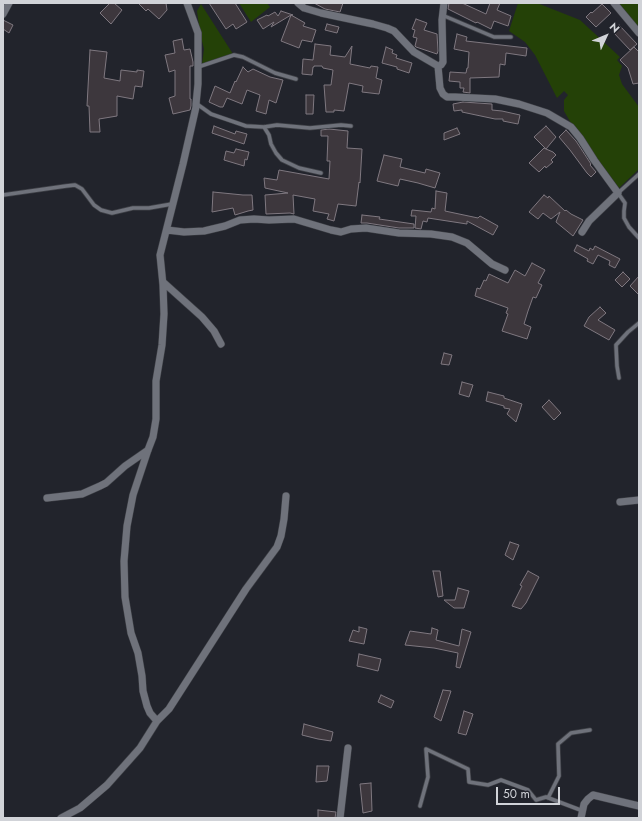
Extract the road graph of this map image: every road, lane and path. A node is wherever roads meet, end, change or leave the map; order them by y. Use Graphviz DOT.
graph roads {
  1 [pos="9,3"];
  2 [pos="187,3"];
  3 [pos="298,3"];
  4 [pos="444,3"];
  5 [pos="614,3"];
  6 [pos="3,14"];
  7 [pos="442,15"];
  8 [pos="639,34"];
  9 [pos="511,37"];
  10 [pos="438,66"];
  11 [pos="198,67"];
  12 [pos="296,79"];
  13 [pos="196,104"];
  14 [pos="351,126"];
  15 [pos="264,127"];
  16 [pos="321,173"];
  17 [pos="639,174"];
  18 [pos="618,193"];
  19 [pos="3,195"];
  20 [pos="173,203"];
  21 [pos="167,230"];
  22 [pos="582,232"];
  23 [pos="639,238"];
  24 [pos="505,270"];
  25 [pos="163,282"];
  26 [pos="639,323"];
  27 [pos="221,344"];
  28 [pos="619,378"];
  29 [pos="148,450"];
  30 [pos="286,496"];
  31 [pos="47,498"];
  32 [pos="639,500"];
  33 [pos="620,502"];
  34 [pos="157,721"];
  35 [pos="590,730"];
  36 [pos="348,748"];
  37 [pos="548,798"];
  38 [pos="420,806"];
  39 [pos="639,806"];
  40 [pos="582,814"];
  41 [pos="61,818"];
  42 [pos="340,818"];
  1 -- 6 [label="street"];
  2 -- 11 [label="street"];
  3 -- 10 [label="street"];
  4 -- 7 [label="street"];
  5 -- 8 [label="street"];
  7 -- 9 [label="lane"];
  7 -- 10 [label="street"];
  10 -- 18 [label="street"];
  11 -- 12 [label="lane"];
  11 -- 13 [label="street"];
  13 -- 15 [label="lane"];
  13 -- 20 [label="street"];
  14 -- 15 [label="lane"];
  15 -- 16 [label="lane"];
  17 -- 18 [label="lane"];
  18 -- 22 [label="street"];
  18 -- 23 [label="lane"];
  19 -- 20 [label="lane"];
  20 -- 21 [label="street"];
  21 -- 24 [label="street"];
  21 -- 25 [label="street"];
  25 -- 27 [label="street"];
  25 -- 29 [label="street"];
  26 -- 28 [label="lane"];
  29 -- 31 [label="street"];
  29 -- 34 [label="street"];
  30 -- 34 [label="street"];
  32 -- 33 [label="street"];
  34 -- 41 [label="street"];
  35 -- 37 [label="lane"];
  36 -- 42 [label="street"];
  37 -- 38 [label="lane"];
  37 -- 40 [label="lane"];
  39 -- 40 [label="street"];
}
